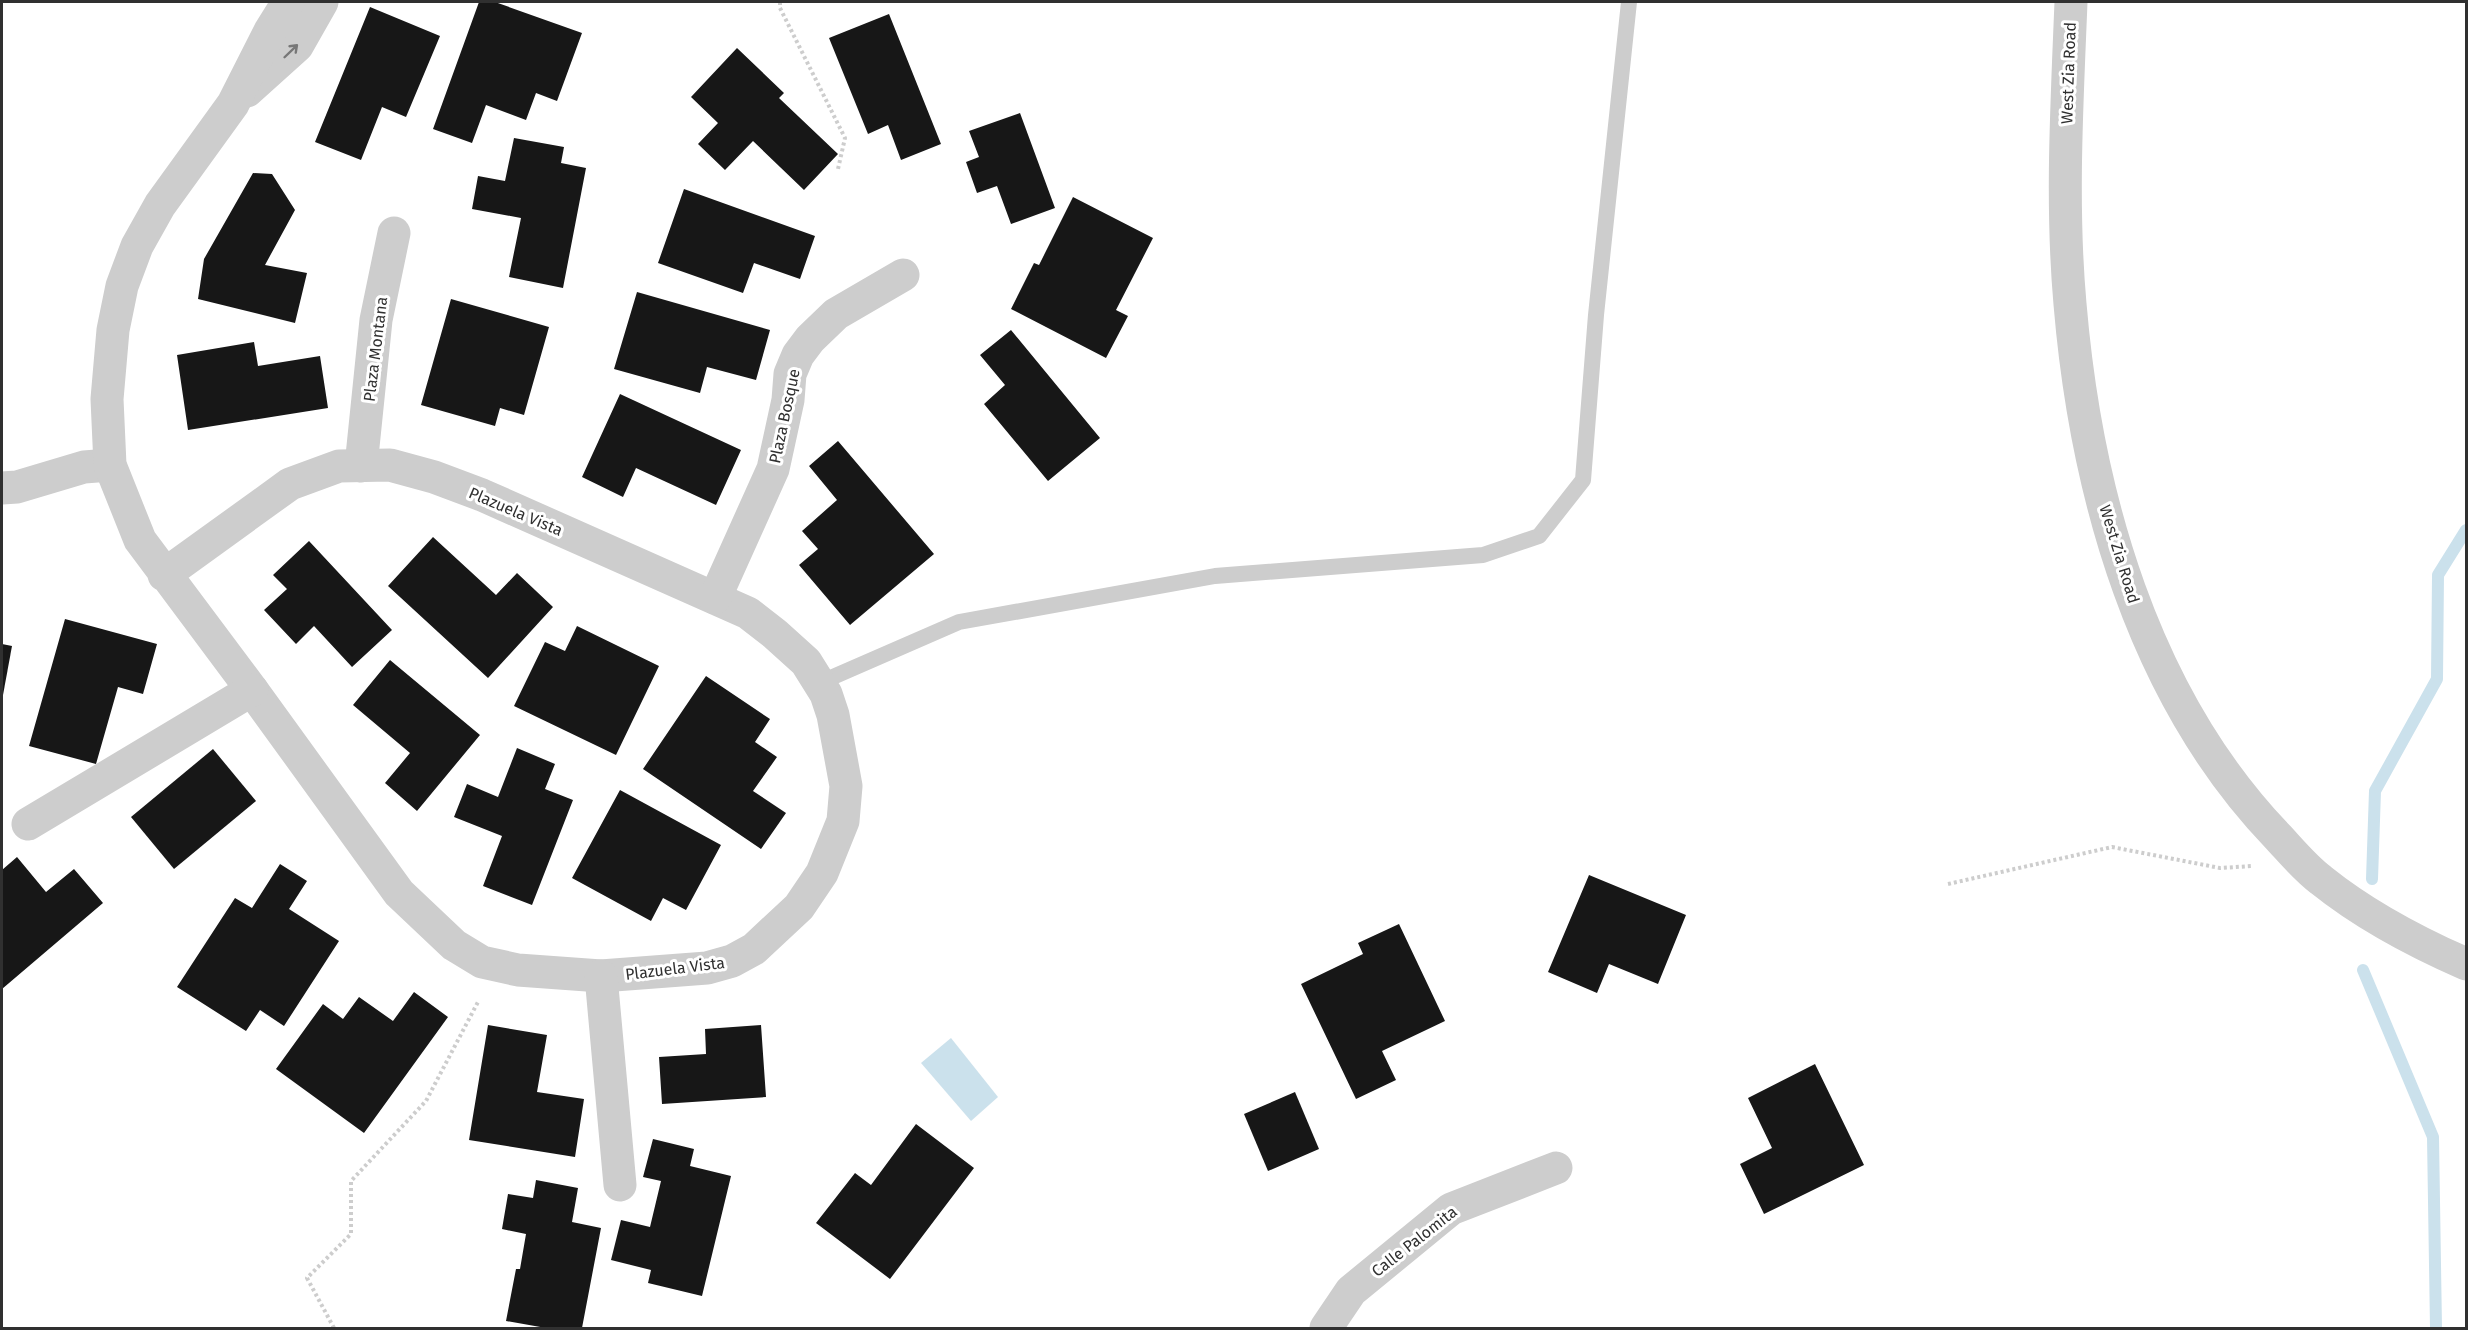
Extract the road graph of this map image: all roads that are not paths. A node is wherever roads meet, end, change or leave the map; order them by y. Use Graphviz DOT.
graph roads {
  1 [pos="288,2"];
  2 [pos="322,2"];
  3 [pos="1629,2"];
  4 [pos="2071,2"];
  5 [pos="233,104"];
  6 [pos="394,233"];
  7 [pos="903,275"];
  8 [pos="110,465"];
  9 [pos="361,466"];
  10 [pos="2,488"];
  11 [pos="164,574"];
  12 [pos="715,598"];
  13 [pos="819,682"];
  14 [pos="252,690"];
  15 [pos="28,824"];
  16 [pos="2466,964"];
  17 [pos="601,976"];
  18 [pos="1556,1168"];
  19 [pos="620,1185"];
  20 [pos="1326,1329"];
  1 -- 5 [label="street, Plazuela Vista"];
  5 -- 2 [label="street, Plazuela Vista, one-way"];
  3 -- 13 [label="lane"];
  4 -- 16 [label="street, West Zia Road"];
  5 -- 8 [label="street, Plazuela Vista"];
  6 -- 9 [label="street, Plaza Montana"];
  7 -- 12 [label="street, Plaza Bosque"];
  8 -- 10 [label="street"];
  8 -- 11 [label="street, Plazuela Vista"];
  9 -- 11 [label="street, Plazuela Vista"];
  9 -- 12 [label="street, Plazuela Vista"];
  11 -- 14 [label="street, Plazuela Vista"];
  12 -- 13 [label="street, Plazuela Vista"];
  13 -- 17 [label="street, Plazuela Vista"];
  14 -- 15 [label="street"];
  14 -- 17 [label="street, Plazuela Vista"];
  17 -- 19 [label="street"];
  18 -- 20 [label="street, Calle Palomita"];
}
